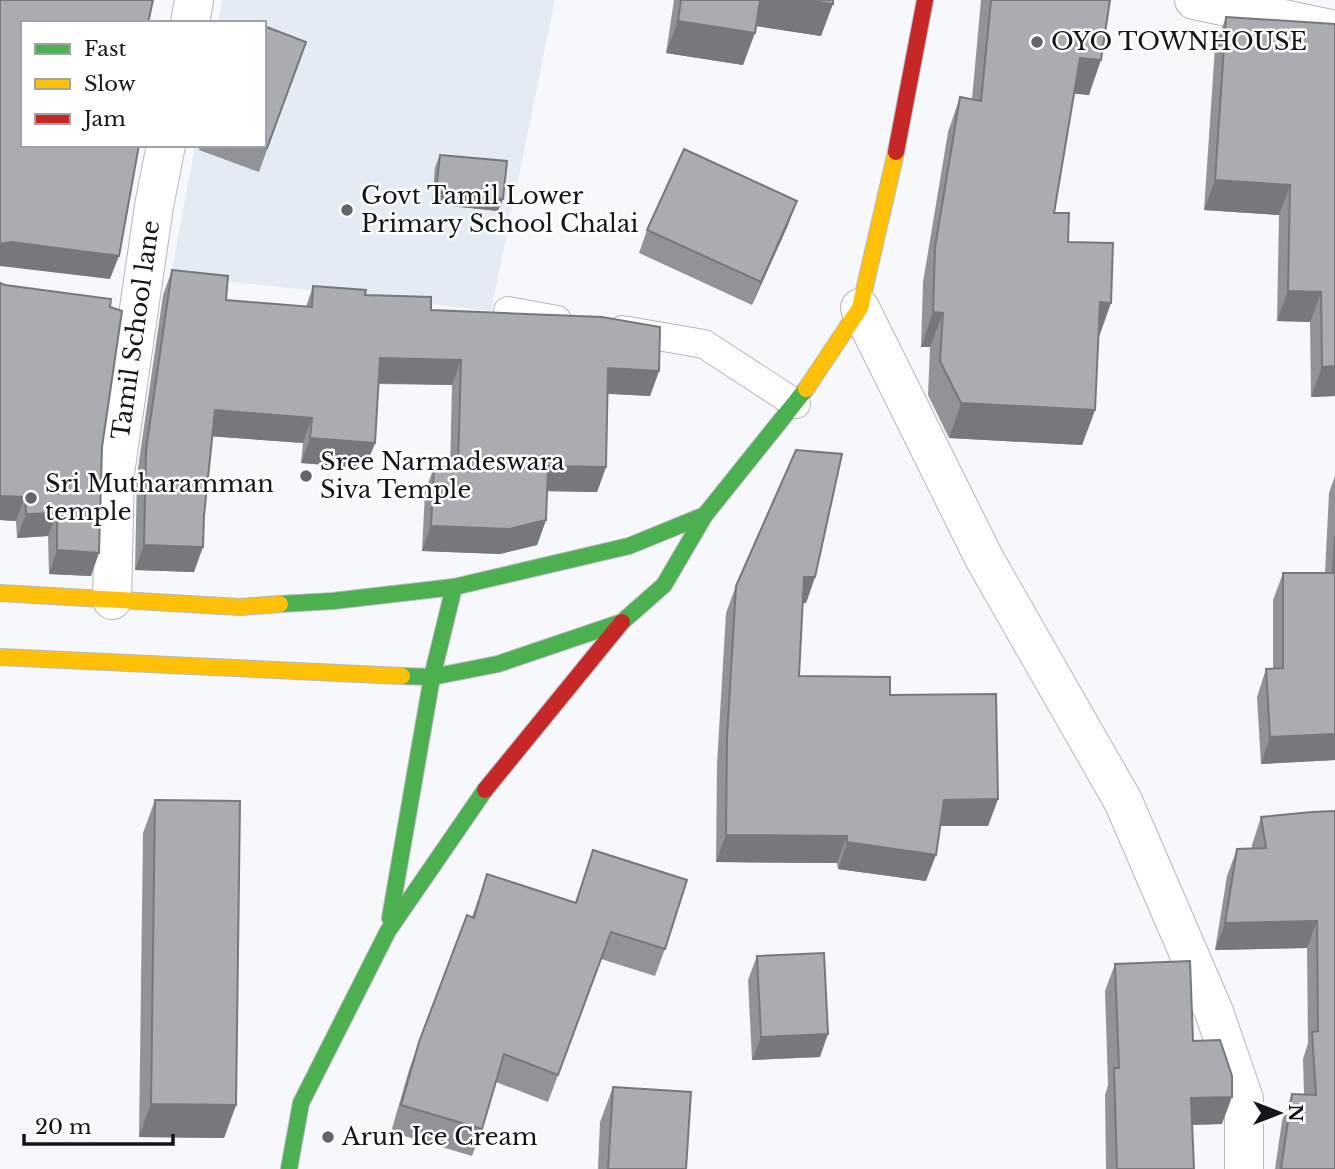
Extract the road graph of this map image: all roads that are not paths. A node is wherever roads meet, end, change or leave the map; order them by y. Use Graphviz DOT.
graph roads {
  1 [pos="194,0"];
  2 [pos="925,0"];
  3 [pos="1194,0"];
  4 [pos="190,21"];
  5 [pos="1335,30"];
  6 [pos="166,147"];
  7 [pos="102,300"];
  8 [pos="139,305"];
  9 [pos="860,308"];
  10 [pos="508,312"];
  11 [pos="796,404"];
  12 [pos="705,515"];
  13 [pos="454,587"];
  14 [pos="0,593"];
  15 [pos="113,600"];
  16 [pos="622,622"];
  17 [pos="0,657"];
  18 [pos="432,677"];
  19 [pos="388,931"];
  20 [pos="289,1169"];
  21 [pos="1244,1169"];
  1 -- 4 [label="street"];
  2 -- 9 [label="main road"];
  3 -- 5 [label="street"];
  6 -- 8 [label="street, Tamil School lane"];
  7 -- 8 [label="street"];
  8 -- 15 [label="street, Tamil School lane"];
  9 -- 11 [label="main road"];
  9 -- 21 [label="street"];
  10 -- 11 [label="lane"];
  11 -- 12 [label="main road"];
  12 -- 13 [label="main road"];
  12 -- 16 [label="main road"];
  13 -- 15 [label="main road"];
  13 -- 18 [label="main road"];
  14 -- 15 [label="main road"];
  16 -- 18 [label="main road"];
  16 -- 19 [label="main road"];
  17 -- 18 [label="main road"];
  18 -- 19 [label="main road"];
  19 -- 20 [label="main road"];
}
